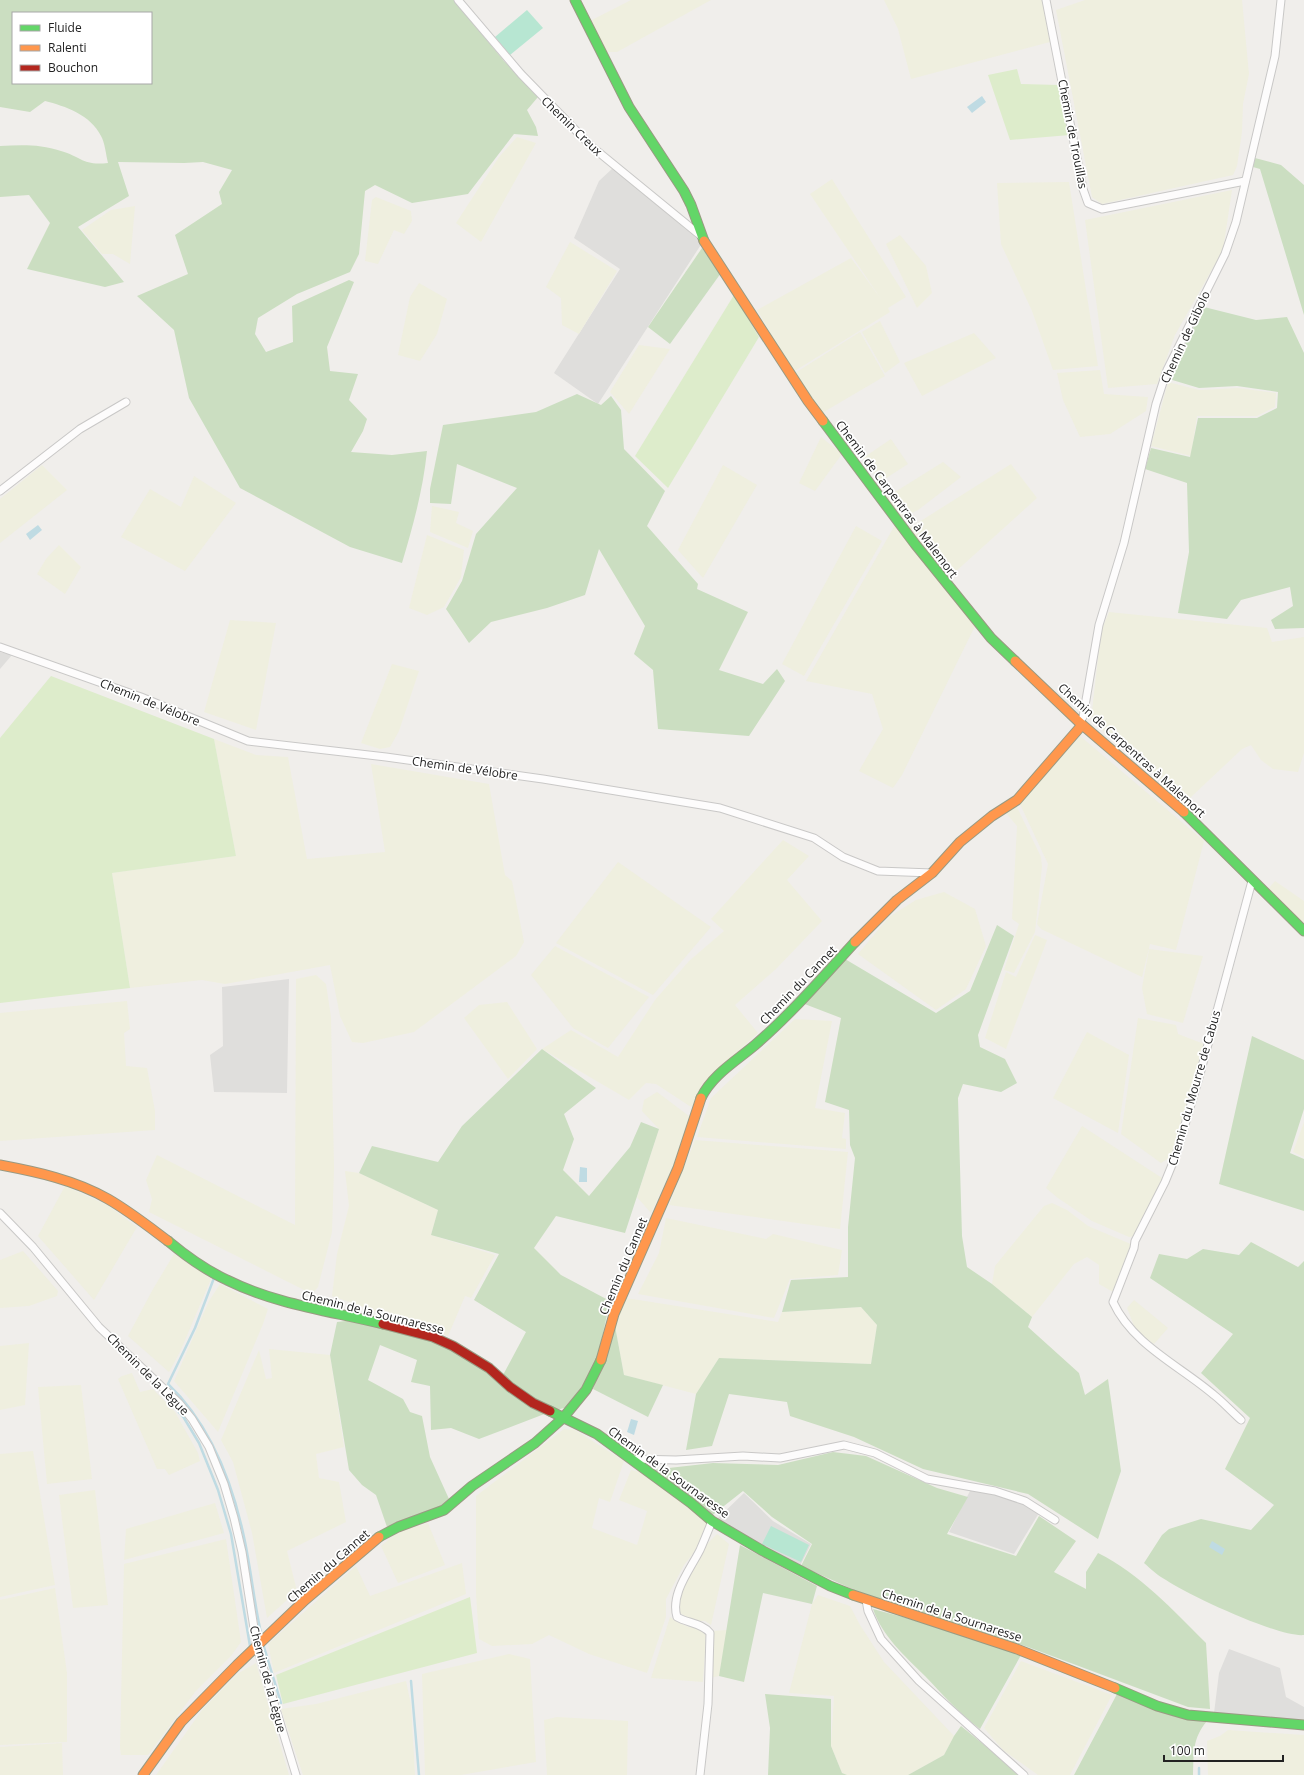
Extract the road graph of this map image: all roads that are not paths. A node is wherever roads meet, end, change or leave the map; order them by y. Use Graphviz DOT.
graph roads {
  1 [pos="458,0"];
  2 [pos="576,0"];
  3 [pos="1046,0"];
  4 [pos="1281,0"];
  5 [pos="1245,181"];
  6 [pos="701,236"];
  7 [pos="126,402"];
  8 [pos="0,491"];
  9 [pos="0,646"];
  10 [pos="1080,724"];
  11 [pos="932,873"];
  12 [pos="1252,882"];
  13 [pos="1304,931"];
  14 [pos="0,1165"];
  15 [pos="0,1213"];
  16 [pos="563,1418"];
  17 [pos="1241,1420"];
  18 [pos="633,1459"];
  19 [pos="1055,1520"];
  20 [pos="712,1521"];
  21 [pos="866,1600"];
  22 [pos="257,1647"];
  23 [pos="1304,1725"];
  24 [pos="143,1775"];
  25 [pos="296,1775"];
  26 [pos="700,1775"];
  27 [pos="1024,1775"];
  1 -- 6 [label="street, Chemin Creux"];
  2 -- 6 [label="street, Chemin de Carpentras à Malemort"];
  3 -- 5 [label="street, Chemin de Trouillas"];
  4 -- 5 [label="street, Chemin de Gibolo"];
  5 -- 10 [label="street, Chemin de Gibolo"];
  6 -- 10 [label="street, Chemin de Carpentras à Malemort"];
  7 -- 8 [label="street"];
  9 -- 11 [label="street, Chemin de Vélobre"];
  10 -- 11 [label="street, Chemin du Cannet"];
  10 -- 12 [label="street, Chemin de Carpentras à Malemort"];
  11 -- 16 [label="street, Chemin du Cannet"];
  12 -- 13 [label="street, Chemin de Carpentras à Malemort"];
  12 -- 17 [label="street, Chemin du Mourre de Cabus"];
  14 -- 16 [label="street, Chemin de la Sournaresse"];
  15 -- 22 [label="street, Chemin de la Lègue"];
  16 -- 18 [label="street, Chemin de la Sournaresse"];
  16 -- 22 [label="street, Chemin du Cannet"];
  18 -- 19 [label="street"];
  18 -- 20 [label="street, Chemin de la Sournaresse"];
  20 -- 21 [label="street, Chemin de la Sournaresse"];
  20 -- 26 [label="street"];
  21 -- 23 [label="street, Chemin de la Sournaresse"];
  21 -- 27 [label="street"];
  22 -- 24 [label="street, Chemin du Cannet"];
  22 -- 25 [label="street, Chemin de la Lègue"];
}
